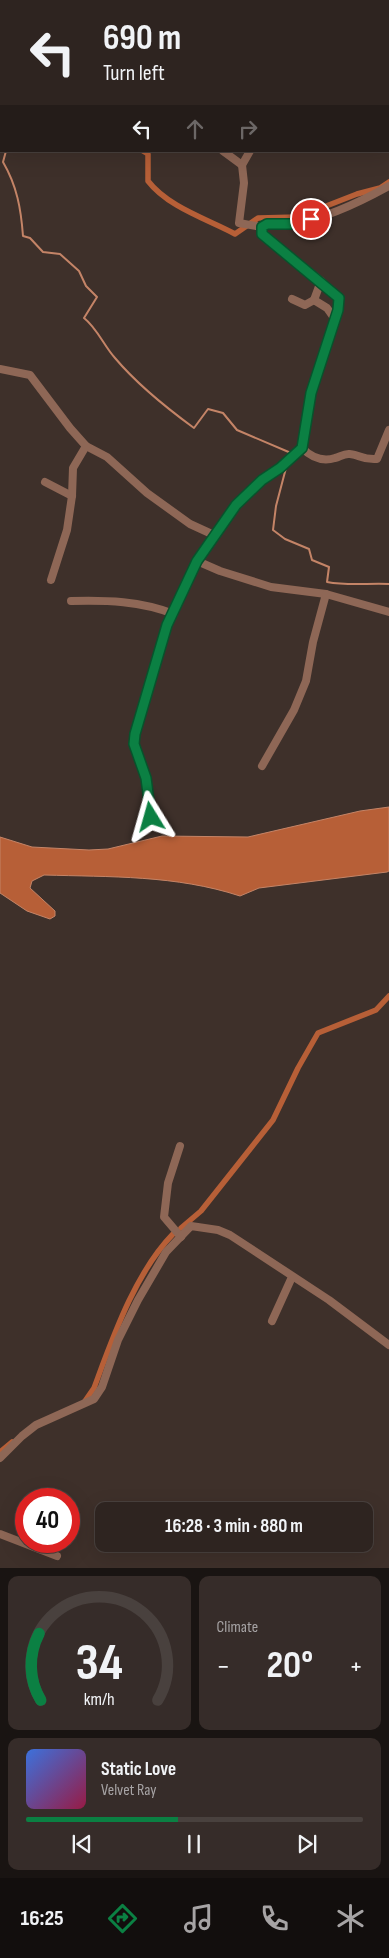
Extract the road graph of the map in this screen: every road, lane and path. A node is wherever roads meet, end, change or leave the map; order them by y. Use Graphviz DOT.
graph roads {
  1 [pos="224,152"];
  2 [pos="249,152"];
  3 [pos="242,165"];
  4 [pos="389,186"];
  5 [pos="262,227"];
  6 [pos="320,281"];
  7 [pos="292,299"];
  8 [pos="314,300"];
  9 [pos="334,318"];
  10 [pos="0,370"];
  11 [pos="389,430"];
  12 [pos="86,446"];
  13 [pos="302,448"];
  14 [pos="45,482"];
  15 [pos="72,496"];
  16 [pos="214,534"];
  17 [pos="197,561"];
  18 [pos="51,580"];
  19 [pos="326,594"];
  20 [pos="71,601"];
  21 [pos="389,612"];
  22 [pos="174,614"];
  23 [pos="262,766"];
  24 [pos="151,817"];
  25 [pos="180,1146"];
  26 [pos="181,1237"];
  27 [pos="292,1277"];
  28 [pos="272,1321"];
  29 [pos="389,1345"];
  30 [pos="0,1458"];
  31 [pos="0,1534"];
  32 [pos="57,1556"];
  1 -- 3 [label="street"];
  2 -- 3 [label="street"];
  3 -- 5 [label="street"];
  4 -- 5 [label="street"];
  5 -- 6 [label="street"];
  6 -- 8 [label="street"];
  6 -- 9 [label="street"];
  7 -- 8 [label="street"];
  8 -- 9 [label="street"];
  9 -- 13 [label="street"];
  10 -- 12 [label="street"];
  11 -- 13 [label="street"];
  12 -- 15 [label="street"];
  12 -- 16 [label="street"];
  13 -- 16 [label="street"];
  14 -- 15 [label="street"];
  15 -- 18 [label="street"];
  16 -- 17 [label="street"];
  17 -- 19 [label="street"];
  17 -- 22 [label="street"];
  19 -- 21 [label="street"];
  19 -- 23 [label="street"];
  20 -- 22 [label="street"];
  22 -- 24 [label="street"];
  25 -- 26 [label="street"];
  26 -- 27 [label="street"];
  26 -- 30 [label="street"];
  27 -- 28 [label="street"];
  27 -- 29 [label="street"];
  31 -- 32 [label="street"];
}
